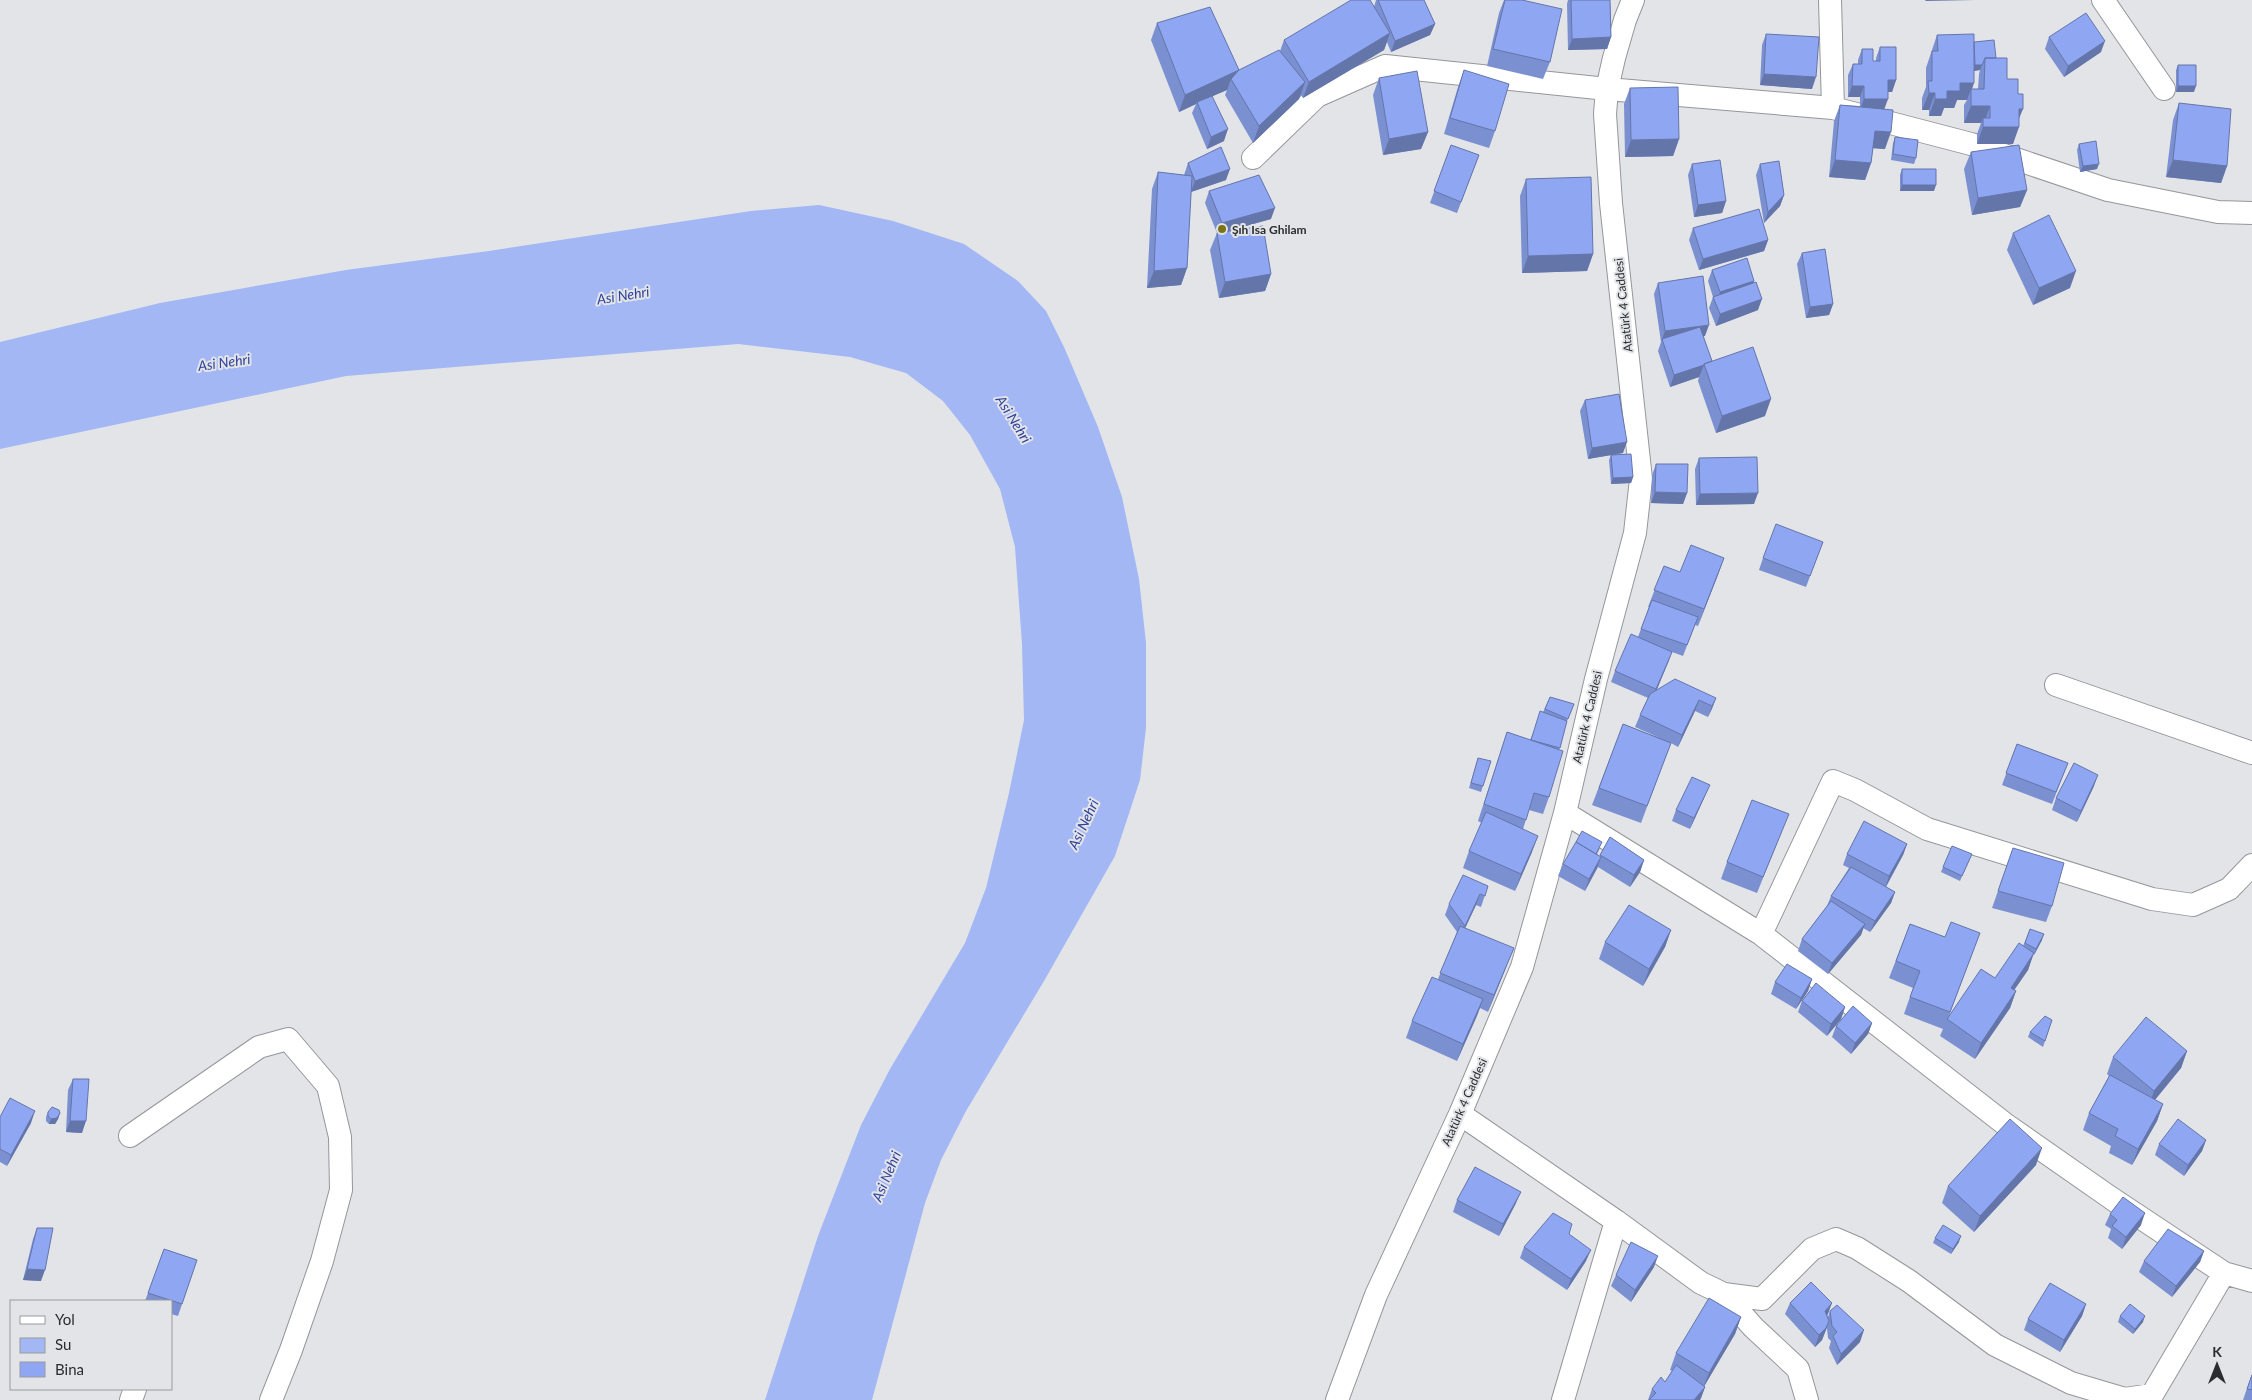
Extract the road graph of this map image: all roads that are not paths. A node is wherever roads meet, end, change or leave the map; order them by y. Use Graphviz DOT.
graph roads {
  1 [pos="1633,0"];
  2 [pos="1830,0"];
  3 [pos="2103,0"];
  4 [pos="1608,89"];
  5 [pos="2164,89"];
  6 [pos="1834,108"];
  7 [pos="1253,158"];
  8 [pos="2252,213"];
  9 [pos="2056,684"];
  10 [pos="2252,753"];
  11 [pos="1565,813"];
  12 [pos="2252,865"];
  13 [pos="1761,934"];
  14 [pos="1460,1114"];
  15 [pos="130,1136"];
  16 [pos="1616,1221"];
  17 [pos="2224,1273"];
  18 [pos="2252,1281"];
  19 [pos="1724,1294"];
  20 [pos="2151,1398"];
  21 [pos="271,1400"];
  22 [pos="1338,1400"];
  23 [pos="1563,1400"];
  24 [pos="1806,1400"];
  1 -- 4 [label="street, Atatürk 4 Caddesi"];
  2 -- 6 [label="street"];
  3 -- 5 [label="street"];
  4 -- 6 [label="street"];
  4 -- 7 [label="street"];
  4 -- 11 [label="street, Atatürk 4 Caddesi"];
  6 -- 8 [label="street"];
  9 -- 10 [label="street"];
  11 -- 13 [label="street"];
  11 -- 14 [label="street, Atatürk 4 Caddesi"];
  12 -- 13 [label="street"];
  13 -- 17 [label="street"];
  14 -- 16 [label="street"];
  14 -- 22 [label="street, Atatürk 4 Caddesi"];
  15 -- 21 [label="street"];
  16 -- 19 [label="street"];
  16 -- 23 [label="street"];
  17 -- 18 [label="street"];
  17 -- 20 [label="street"];
  19 -- 20 [label="street"];
  19 -- 24 [label="street"];
}
